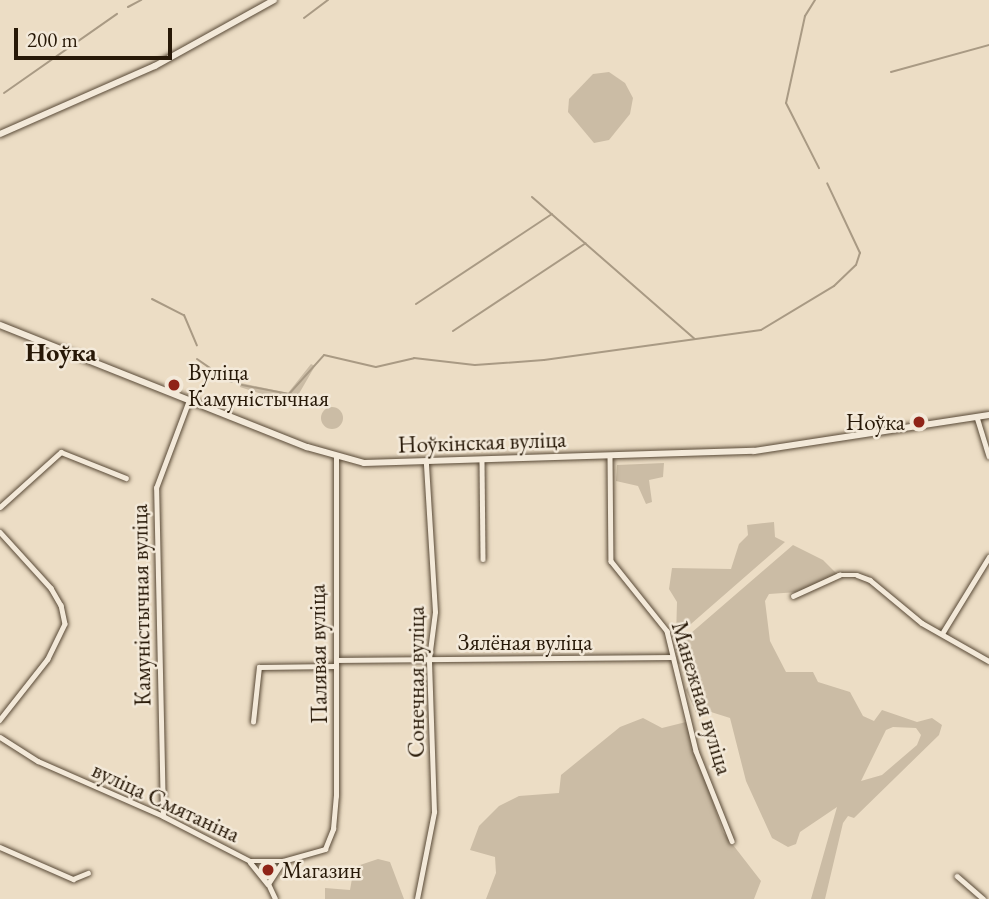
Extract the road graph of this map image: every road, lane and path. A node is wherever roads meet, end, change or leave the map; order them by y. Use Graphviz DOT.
graph roads {
  1 [pos="274,0"];
  2 [pos="0,134"];
  3 [pos="0,325"];
  4 [pos="189,399"];
  5 [pos="989,415"];
  6 [pos="977,417"];
  7 [pos="610,454"];
  8 [pos="989,456"];
  9 [pos="336,457"];
  10 [pos="482,461"];
  11 [pos="426,464"];
  12 [pos="127,478"];
  13 [pos="0,507"];
  14 [pos="0,532"];
  15 [pos="989,557"];
  16 [pos="483,559"];
  17 [pos="793,596"];
  18 [pos="943,632"];
  19 [pos="672,657"];
  20 [pos="429,659"];
  21 [pos="989,661"];
  22 [pos="335,663"];
  23 [pos="0,720"];
  24 [pos="253,722"];
  25 [pos="0,737"];
  26 [pos="163,816"];
  27 [pos="732,841"];
  28 [pos="0,847"];
  29 [pos="325,849"];
  30 [pos="250,861"];
  31 [pos="283,861"];
  32 [pos="88,873"];
  33 [pos="957,876"];
  34 [pos="268,884"];
  35 [pos="275,899"];
  36 [pos="417,899"];
  37 [pos="984,899"];
  1 -- 2 [label="main road"];
  3 -- 4 [label="main road, Ноўкінская вуліца"];
  4 -- 9 [label="main road, Ноўкінская вуліца"];
  4 -- 26 [label="street, Камуністычная вуліца"];
  5 -- 6 [label="main road, Ноўкінская вуліца"];
  6 -- 7 [label="main road, Ноўкінская вуліца"];
  6 -- 8 [label="street"];
  7 -- 10 [label="main road, Ноўкінская вуліца"];
  7 -- 19 [label="street, Манежная вуліца"];
  9 -- 11 [label="main road, Ноўкінская вуліца"];
  9 -- 22 [label="street, Палявая вуліца"];
  10 -- 11 [label="main road, Ноўкінская вуліца"];
  10 -- 16 [label="street"];
  11 -- 20 [label="street, Сонечная вуліца"];
  12 -- 13 [label="street"];
  14 -- 23 [label="street"];
  15 -- 18 [label="street"];
  17 -- 18 [label="street"];
  18 -- 21 [label="street"];
  19 -- 20 [label="street, Зялёная вуліца"];
  19 -- 27 [label="street, Манежная вуліца"];
  20 -- 22 [label="street, Зялёная вуліца"];
  20 -- 36 [label="street, Сонечная вуліца"];
  22 -- 24 [label="street, Зялёная вуліца"];
  22 -- 29 [label="street, Палявая вуліца"];
  25 -- 26 [label="street, вуліца Смятаніна"];
  26 -- 30 [label="street, вуліца Смятаніна"];
  28 -- 32 [label="street"];
  29 -- 31 [label="street, вуліца Смятаніна"];
  30 -- 31 [label="street, вуліца Смятаніна"];
  30 -- 34 [label="street"];
  31 -- 34 [label="street"];
  33 -- 37 [label="street"];
  34 -- 35 [label="street"];
}
